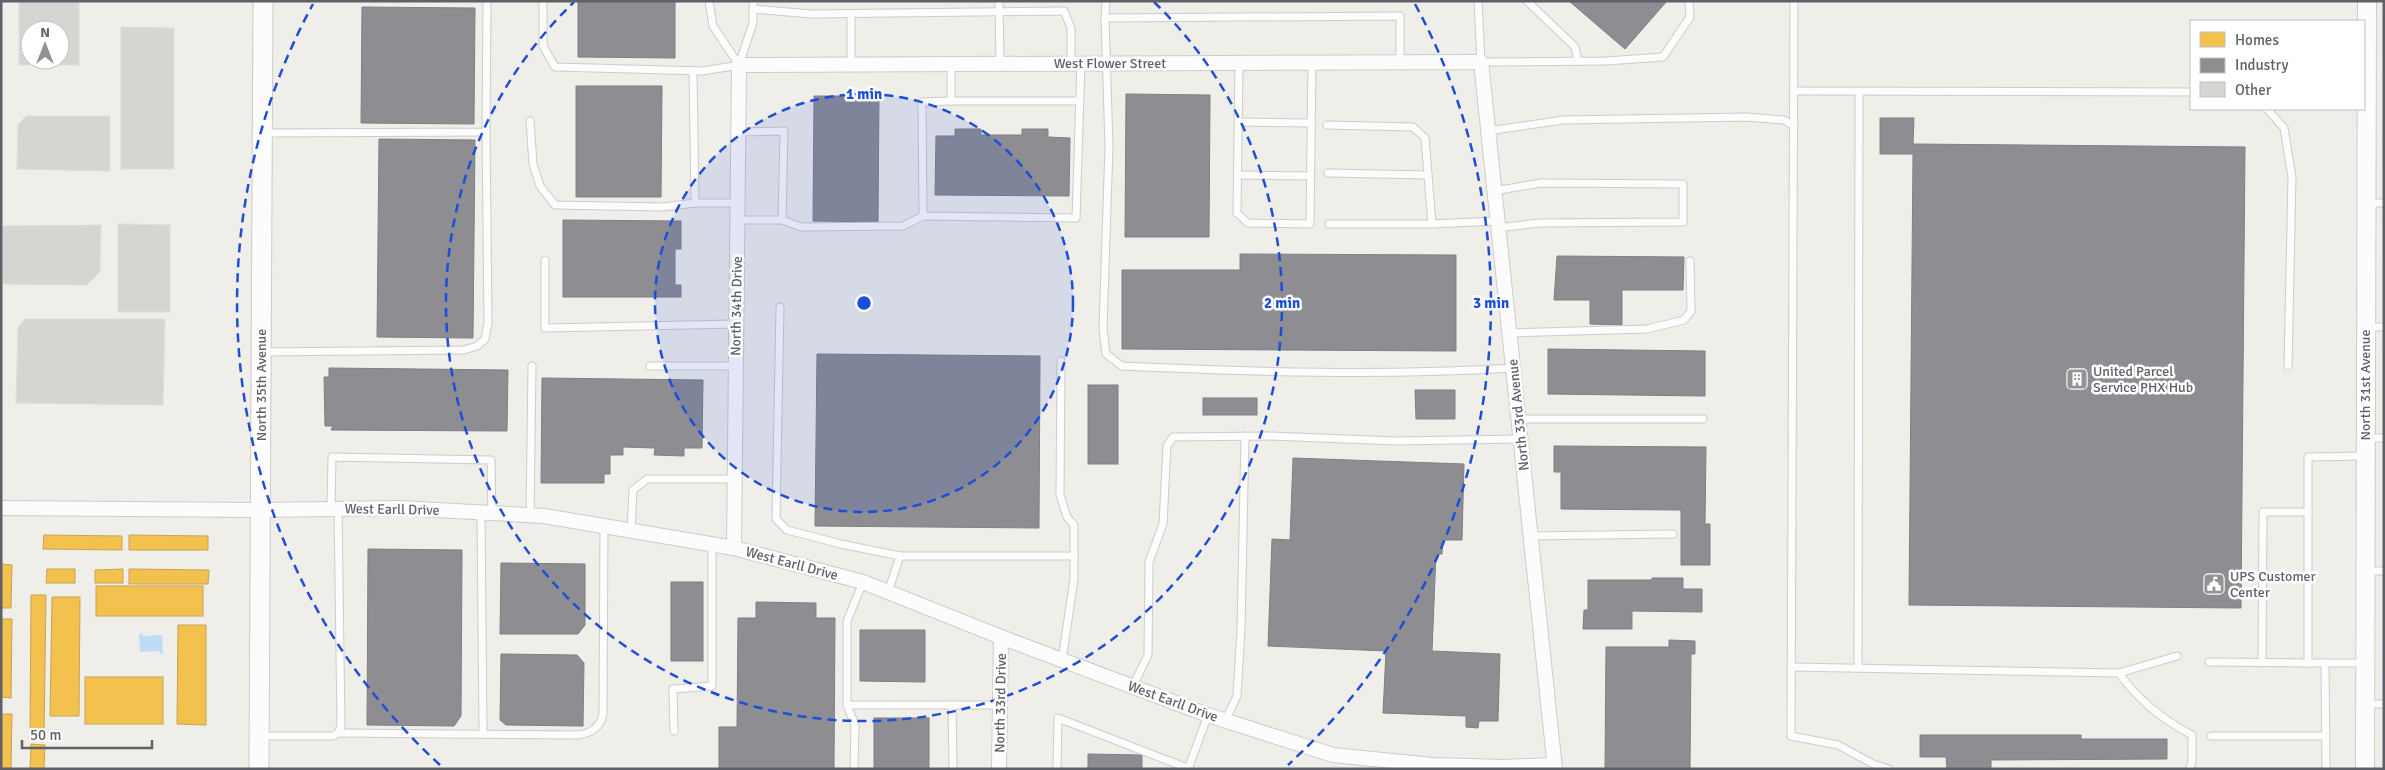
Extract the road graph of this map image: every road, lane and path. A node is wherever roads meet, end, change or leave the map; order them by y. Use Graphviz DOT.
graph roads {
  1 [pos="263,1"];
  2 [pos="487,1"];
  3 [pos="543,1"];
  4 [pos="708,1"];
  5 [pos="999,1"];
  6 [pos="1106,1"];
  7 [pos="1478,1"];
  8 [pos="1527,1"];
  9 [pos="1689,1"];
  10 [pos="1794,1"];
  11 [pos="2367,1"];
  12 [pos="753,5"];
  13 [pos="999,13"];
  14 [pos="851,14"];
  15 [pos="1105,18"];
  16 [pos="1578,61"];
  17 [pos="1312,62"];
  18 [pos="1400,62"];
  19 [pos="1481,62"];
  20 [pos="1000,63"];
  21 [pos="1076,63"];
  22 [pos="1107,63"];
  23 [pos="1239,63"];
  24 [pos="739,64"];
  25 [pos="851,64"];
  26 [pos="952,64"];
  27 [pos="693,71"];
  28 [pos="1794,91"];
  29 [pos="1859,92"];
  30 [pos="2190,92"];
  31 [pos="2365,94"];
  32 [pos="951,101"];
  33 [pos="1080,101"];
  34 [pos="2268,110"];
  35 [pos="530,121"];
  36 [pos="1239,122"];
  37 [pos="1312,123"];
  38 [pos="1327,125"];
  39 [pos="1794,126"];
  40 [pos="1488,131"];
  41 [pos="486,132"];
  42 [pos="738,132"];
  43 [pos="262,133"];
  44 [pos="1328,174"];
  45 [pos="1238,175"];
  46 [pos="1428,175"];
  47 [pos="1311,176"];
  48 [pos="1494,190"];
  49 [pos="695,203"];
  50 [pos="737,203"];
  51 [pos="2365,203"];
  52 [pos="2384,203"];
  53 [pos="923,216"];
  54 [pos="737,220"];
  55 [pos="782,220"];
  56 [pos="1328,224"];
  57 [pos="1432,224"];
  58 [pos="1498,224"];
  59 [pos="545,260"];
  60 [pos="1690,261"];
  61 [pos="780,307"];
  62 [pos="736,324"];
  63 [pos="2366,327"];
  64 [pos="2384,327"];
  65 [pos="1509,333"];
  66 [pos="261,352"];
  67 [pos="1061,361"];
  68 [pos="532,366"];
  69 [pos="650,366"];
  70 [pos="736,366"];
  71 [pos="2288,366"];
  72 [pos="1513,368"];
  73 [pos="1518,419"];
  74 [pos="1703,420"];
  75 [pos="1245,436"];
  76 [pos="2366,438"];
  77 [pos="2384,438"];
  78 [pos="1521,439"];
  79 [pos="2366,456"];
  80 [pos="735,478"];
  81 [pos="1,508"];
  82 [pos="335,508"];
  83 [pos="261,510"];
  84 [pos="2308,512"];
  85 [pos="486,513"];
  86 [pos="530,516"];
  87 [pos="604,526"];
  88 [pos="632,531"];
  89 [pos="1673,534"];
  90 [pos="1530,536"];
  91 [pos="712,544"];
  92 [pos="734,548"];
  93 [pos="900,556"];
  94 [pos="1074,556"];
  95 [pos="2366,571"];
  96 [pos="2384,571"];
  97 [pos="863,582"];
  98 [pos="888,592"];
  99 [pos="1000,637"];
  100 [pos="2177,656"];
  101 [pos="1062,660"];
  102 [pos="2209,662"];
  103 [pos="2262,663"];
  104 [pos="2308,663"];
  105 [pos="2325,663"];
  106 [pos="2366,663"];
  107 [pos="1792,667"];
  108 [pos="1858,668"];
  109 [pos="2119,673"];
  110 [pos="1133,686"];
  111 [pos="2366,704"];
  112 [pos="2384,704"];
  113 [pos="847,705"];
  114 [pos="952,705"];
  115 [pos="1000,705"];
  116 [pos="1208,715"];
  117 [pos="1225,721"];
  118 [pos="674,731"];
  119 [pos="338,733"];
  120 [pos="483,734"];
  121 [pos="260,736"];
  122 [pos="2211,736"];
  123 [pos="2326,736"];
  124 [pos="1554,767"];
  125 [pos="259,769"];
  126 [pos="854,769"];
  127 [pos="953,769"];
  128 [pos="999,769"];
  129 [pos="1057,769"];
  130 [pos="1188,769"];
  131 [pos="1889,769"];
  132 [pos="2190,769"];
  133 [pos="2326,769"];
  134 [pos="2365,769"];
  1 -- 43 [label="main road, North 35th Avenue"];
  2 -- 41 [label="lane"];
  3 -- 27 [label="lane"];
  4 -- 24 [label="lane"];
  5 -- 13 [label="lane"];
  6 -- 15 [label="lane"];
  7 -- 19 [label="lane"];
  8 -- 16 [label="lane"];
  9 -- 16 [label="lane"];
  10 -- 28 [label="lane"];
  11 -- 31 [label="street, North 31st Avenue"];
  12 -- 14 [label="lane"];
  12 -- 24 [label="lane"];
  13 -- 14 [label="lane"];
  13 -- 20 [label="lane"];
  13 -- 21 [label="lane"];
  14 -- 25 [label="lane"];
  15 -- 18 [label="lane"];
  15 -- 22 [label="lane"];
  16 -- 19 [label="lane"];
  17 -- 18 [label="street, West Flower Street"];
  17 -- 23 [label="street, West Flower Street"];
  17 -- 37 [label="lane"];
  18 -- 19 [label="street, West Flower Street"];
  19 -- 40 [label="street, North 33rd Avenue"];
  20 -- 21 [label="street, West Flower Street"];
  20 -- 26 [label="street, West Flower Street"];
  21 -- 22 [label="street, West Flower Street"];
  21 -- 33 [label="lane"];
  22 -- 23 [label="street, West Flower Street"];
  22 -- 72 [label="lane"];
  23 -- 36 [label="lane"];
  24 -- 25 [label="street, West Flower Street"];
  24 -- 27 [label="lane"];
  24 -- 42 [label="street, North 34th Drive"];
  25 -- 26 [label="street, West Flower Street"];
  26 -- 32 [label="lane"];
  27 -- 49 [label="lane"];
  28 -- 29 [label="lane"];
  28 -- 39 [label="lane"];
  29 -- 30 [label="lane"];
  29 -- 108 [label="lane"];
  31 -- 51 [label="street, North 31st Avenue"];
  32 -- 33 [label="lane"];
  32 -- 53 [label="lane"];
  33 -- 53 [label="lane"];
  34 -- 71 [label="lane"];
  35 -- 49 [label="lane"];
  36 -- 37 [label="lane"];
  36 -- 45 [label="lane"];
  37 -- 47 [label="lane"];
  38 -- 46 [label="lane"];
  39 -- 40 [label="lane"];
  39 -- 107 [label="lane"];
  40 -- 48 [label="street, North 33rd Avenue"];
  41 -- 43 [label="lane"];
  41 -- 66 [label="lane"];
  42 -- 50 [label="street, North 34th Drive"];
  42 -- 55 [label="lane"];
  43 -- 66 [label="main road, North 35th Avenue"];
  44 -- 46 [label="lane"];
  45 -- 47 [label="lane"];
  45 -- 47 [label="lane"];
  46 -- 57 [label="lane"];
  48 -- 58 [label="street, North 33rd Avenue"];
  48 -- 58 [label="lane"];
  49 -- 50 [label="lane"];
  50 -- 54 [label="street, North 34th Drive"];
  51 -- 52 [label="lane"];
  51 -- 63 [label="street, North 31st Avenue"];
  53 -- 55 [label="lane"];
  54 -- 55 [label="lane"];
  54 -- 62 [label="street, North 34th Drive"];
  56 -- 57 [label="lane"];
  57 -- 58 [label="lane"];
  58 -- 65 [label="street, North 33rd Avenue"];
  59 -- 62 [label="lane"];
  60 -- 65 [label="lane"];
  61 -- 93 [label="lane"];
  62 -- 70 [label="street, North 34th Drive"];
  63 -- 64 [label="lane"];
  63 -- 76 [label="street, North 31st Avenue"];
  65 -- 72 [label="street, North 33rd Avenue"];
  66 -- 83 [label="main road, North 35th Avenue"];
  67 -- 94 [label="lane"];
  68 -- 86 [label="lane"];
  69 -- 70 [label="lane"];
  70 -- 80 [label="street, North 34th Drive"];
  72 -- 73 [label="street, North 33rd Avenue"];
  73 -- 74 [label="lane"];
  73 -- 78 [label="street, North 33rd Avenue"];
  75 -- 78 [label="lane"];
  75 -- 110 [label="lane"];
  75 -- 117 [label="lane"];
  76 -- 77 [label="lane"];
  76 -- 79 [label="street, North 31st Avenue"];
  78 -- 90 [label="street, North 33rd Avenue"];
  79 -- 84 [label="lane"];
  79 -- 95 [label="street, North 31st Avenue"];
  80 -- 88 [label="lane"];
  80 -- 92 [label="street, North 34th Drive"];
  81 -- 83 [label="street, West Earll Drive"];
  82 -- 83 [label="street, West Earll Drive"];
  82 -- 85 [label="street, West Earll Drive"];
  82 -- 85 [label="lane"];
  82 -- 119 [label="lane"];
  83 -- 121 [label="main road, North 35th Avenue"];
  84 -- 103 [label="lane"];
  84 -- 104 [label="lane"];
  85 -- 86 [label="street, West Earll Drive"];
  85 -- 120 [label="lane"];
  86 -- 87 [label="street, West Earll Drive"];
  87 -- 88 [label="street, West Earll Drive"];
  87 -- 120 [label="lane"];
  88 -- 91 [label="street, West Earll Drive"];
  89 -- 90 [label="lane"];
  90 -- 124 [label="street, North 33rd Avenue"];
  91 -- 92 [label="street, West Earll Drive"];
  91 -- 118 [label="lane"];
  92 -- 97 [label="street, West Earll Drive"];
  93 -- 94 [label="lane"];
  93 -- 98 [label="lane"];
  94 -- 101 [label="lane"];
  95 -- 96 [label="lane"];
  95 -- 106 [label="street, North 31st Avenue"];
  97 -- 98 [label="street, West Earll Drive"];
  97 -- 113 [label="lane"];
  98 -- 99 [label="street, West Earll Drive"];
  99 -- 101 [label="street, West Earll Drive"];
  99 -- 115 [label="street, North 33rd Drive"];
  100 -- 109 [label="lane"];
  101 -- 110 [label="street, West Earll Drive"];
  102 -- 103 [label="lane"];
  103 -- 104 [label="lane"];
  104 -- 105 [label="lane"];
  105 -- 106 [label="lane"];
  105 -- 123 [label="lane"];
  106 -- 111 [label="street, North 31st Avenue"];
  107 -- 108 [label="lane"];
  107 -- 131 [label="lane"];
  108 -- 109 [label="lane"];
  109 -- 132 [label="lane"];
  110 -- 116 [label="street, West Earll Drive"];
  111 -- 112 [label="lane"];
  111 -- 134 [label="street, North 31st Avenue"];
  113 -- 114 [label="lane"];
  113 -- 126 [label="lane"];
  114 -- 115 [label="lane"];
  114 -- 127 [label="lane"];
  115 -- 128 [label="street, North 33rd Drive"];
  116 -- 117 [label="street, West Earll Drive"];
  116 -- 130 [label="lane"];
  117 -- 124 [label="street, West Earll Drive"];
  119 -- 120 [label="lane"];
  119 -- 121 [label="lane"];
  121 -- 125 [label="main road, North 35th Avenue"];
  122 -- 123 [label="lane"];
  123 -- 133 [label="lane"];
  129 -- 130 [label="lane"];
}
